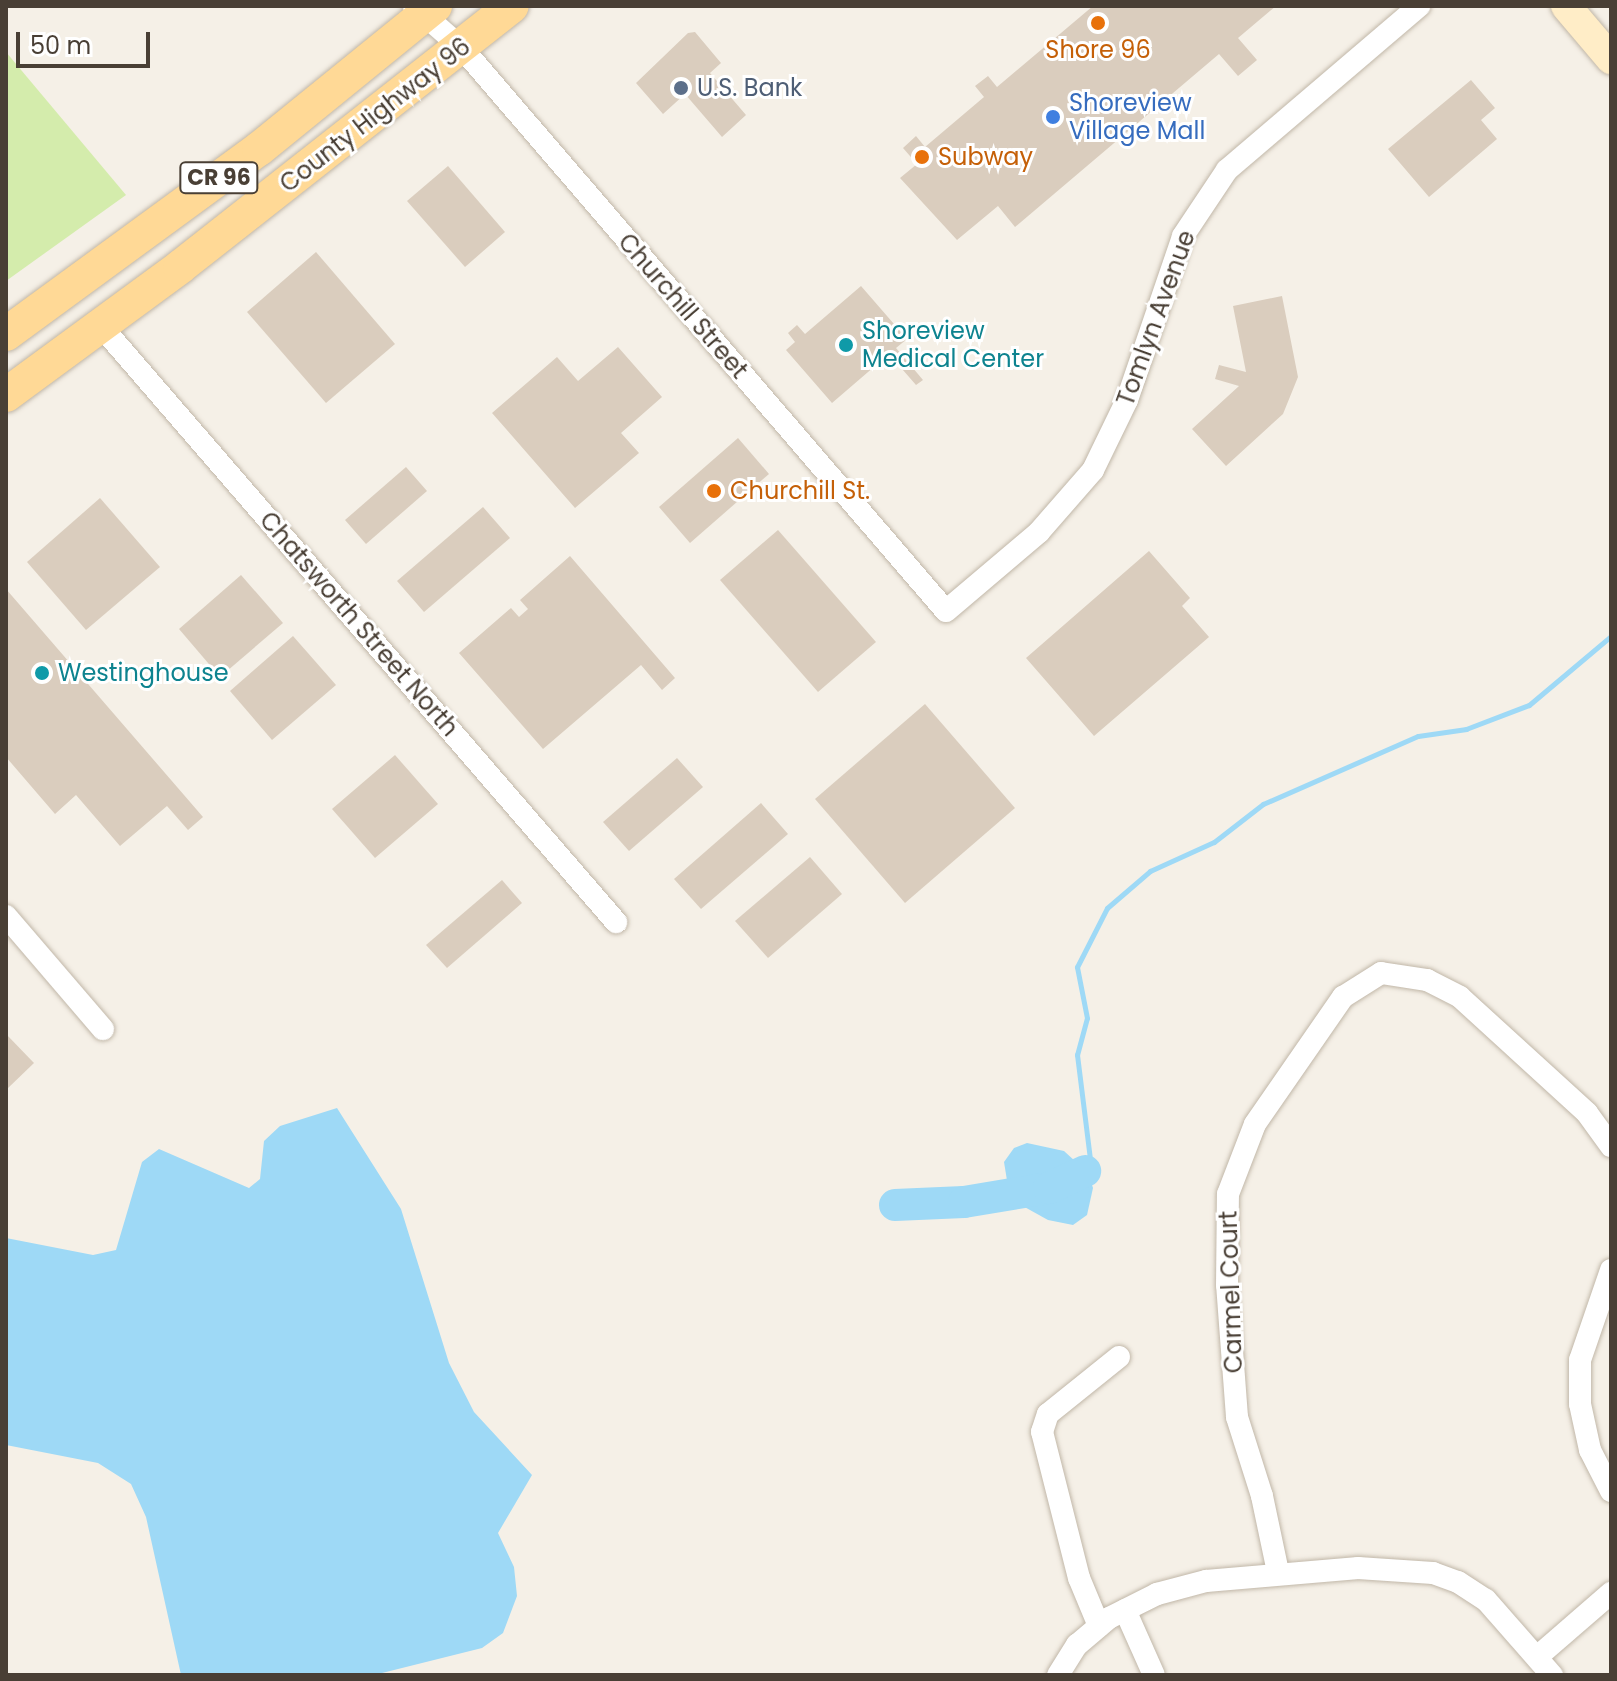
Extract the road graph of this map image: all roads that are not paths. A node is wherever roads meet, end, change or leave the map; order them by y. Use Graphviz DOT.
graph roads {
  1 [pos="512,6"];
  2 [pos="1419,6"];
  3 [pos="1566,6"];
  4 [pos="425,9"];
  5 [pos="462,48"];
  6 [pos="1611,59"];
  7 [pos="101,326"];
  8 [pos="6,334"];
  9 [pos="6,395"];
  10 [pos="946,611"];
  11 [pos="6,916"];
  12 [pos="616,922"];
  13 [pos="103,1029"];
  14 [pos="1611,1146"];
  15 [pos="1611,1270"];
  16 [pos="1119,1357"];
  17 [pos="1611,1491"];
  18 [pos="1278,1572"];
  19 [pos="1611,1593"];
  20 [pos="1125,1610"];
  21 [pos="1099,1626"];
  22 [pos="1537,1657"];
  23 [pos="1058,1675"];
  24 [pos="1154,1675"];
  25 [pos="1552,1675"];
  1 -- 5 [label="main road, County Highway 96 / CR 96"];
  2 -- 10 [label="street, Tomlyn Avenue"];
  3 -- 6 [label="main road"];
  4 -- 5 [label="street, Churchill Street"];
  4 -- 8 [label="main road, County Highway 96 / CR 96"];
  5 -- 7 [label="main road, County Highway 96 / CR 96"];
  5 -- 10 [label="street, Churchill Street"];
  7 -- 9 [label="main road, County Highway 96 / CR 96"];
  7 -- 12 [label="street, Chatsworth Street North"];
  11 -- 13 [label="street"];
  14 -- 18 [label="street, Carmel Court"];
  15 -- 17 [label="street"];
  16 -- 21 [label="street"];
  18 -- 20 [label="street"];
  18 -- 22 [label="street"];
  19 -- 22 [label="street"];
  20 -- 21 [label="street"];
  20 -- 24 [label="street"];
  21 -- 23 [label="street"];
  22 -- 25 [label="street"];
}
